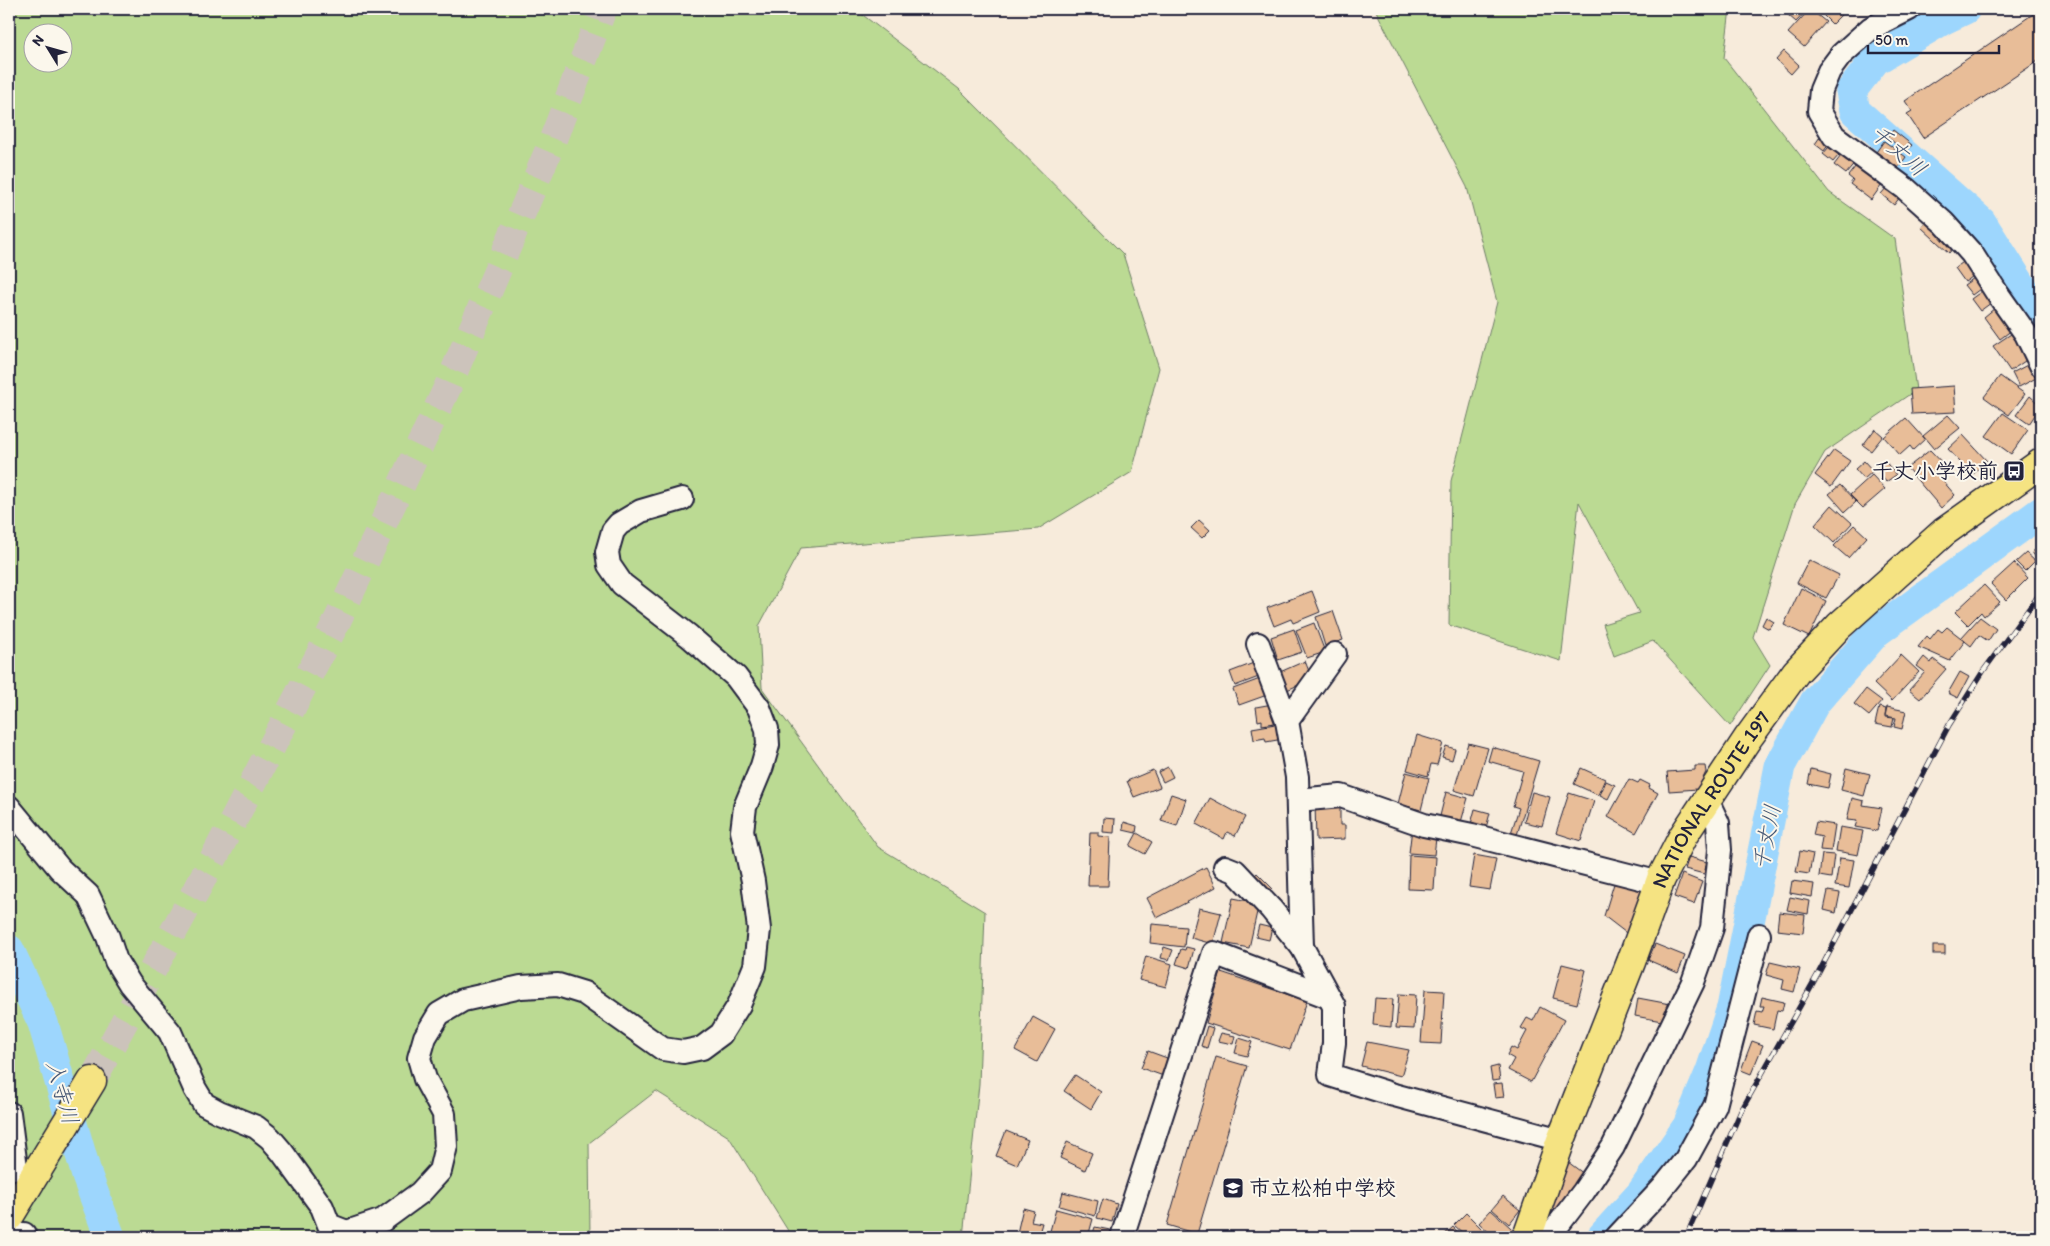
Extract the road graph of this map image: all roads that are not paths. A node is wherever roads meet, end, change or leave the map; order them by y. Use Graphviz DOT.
graph roads {
  1 [pos="1909,9"];
  2 [pos="1886,14"];
  3 [pos="2041,365"];
  4 [pos="2041,463"];
  5 [pos="682,498"];
  6 [pos="1258,644"];
  7 [pos="1335,654"];
  8 [pos="1287,721"];
  9 [pos="1298,800"];
  10 [pos="1707,800"];
  11 [pos="9,807"];
  12 [pos="1225,867"];
  13 [pos="1660,883"];
  14 [pos="1759,935"];
  15 [pos="1302,948"];
  16 [pos="1329,997"];
  17 [pos="92,1081"];
  18 [pos="9,1113"];
  19 [pos="1561,1140"];
  20 [pos="28,1168"];
  21 [pos="19,1229"];
  22 [pos="1122,1237"];
  23 [pos="1526,1237"];
  24 [pos="1549,1237"];
  25 [pos="1617,1237"];
  1 -- 2 [label="street"];
  2 -- 3 [label="street"];
  4 -- 10 [label="highway, NATIONAL ROUTE 197"];
  5 -- 11 [label="street"];
  6 -- 8 [label="street"];
  7 -- 8 [label="street"];
  8 -- 9 [label="street"];
  9 -- 13 [label="street"];
  9 -- 15 [label="street"];
  10 -- 13 [label="highway, NATIONAL ROUTE 197"];
  10 -- 24 [label="street"];
  12 -- 15 [label="street"];
  13 -- 19 [label="highway, NATIONAL ROUTE 197"];
  14 -- 25 [label="street"];
  15 -- 16 [label="street"];
  16 -- 19 [label="street"];
  16 -- 22 [label="street"];
  17 -- 20 [label="highway"];
  18 -- 20 [label="street"];
  19 -- 23 [label="highway, NATIONAL ROUTE 197"];
  20 -- 21 [label="highway"];
}
